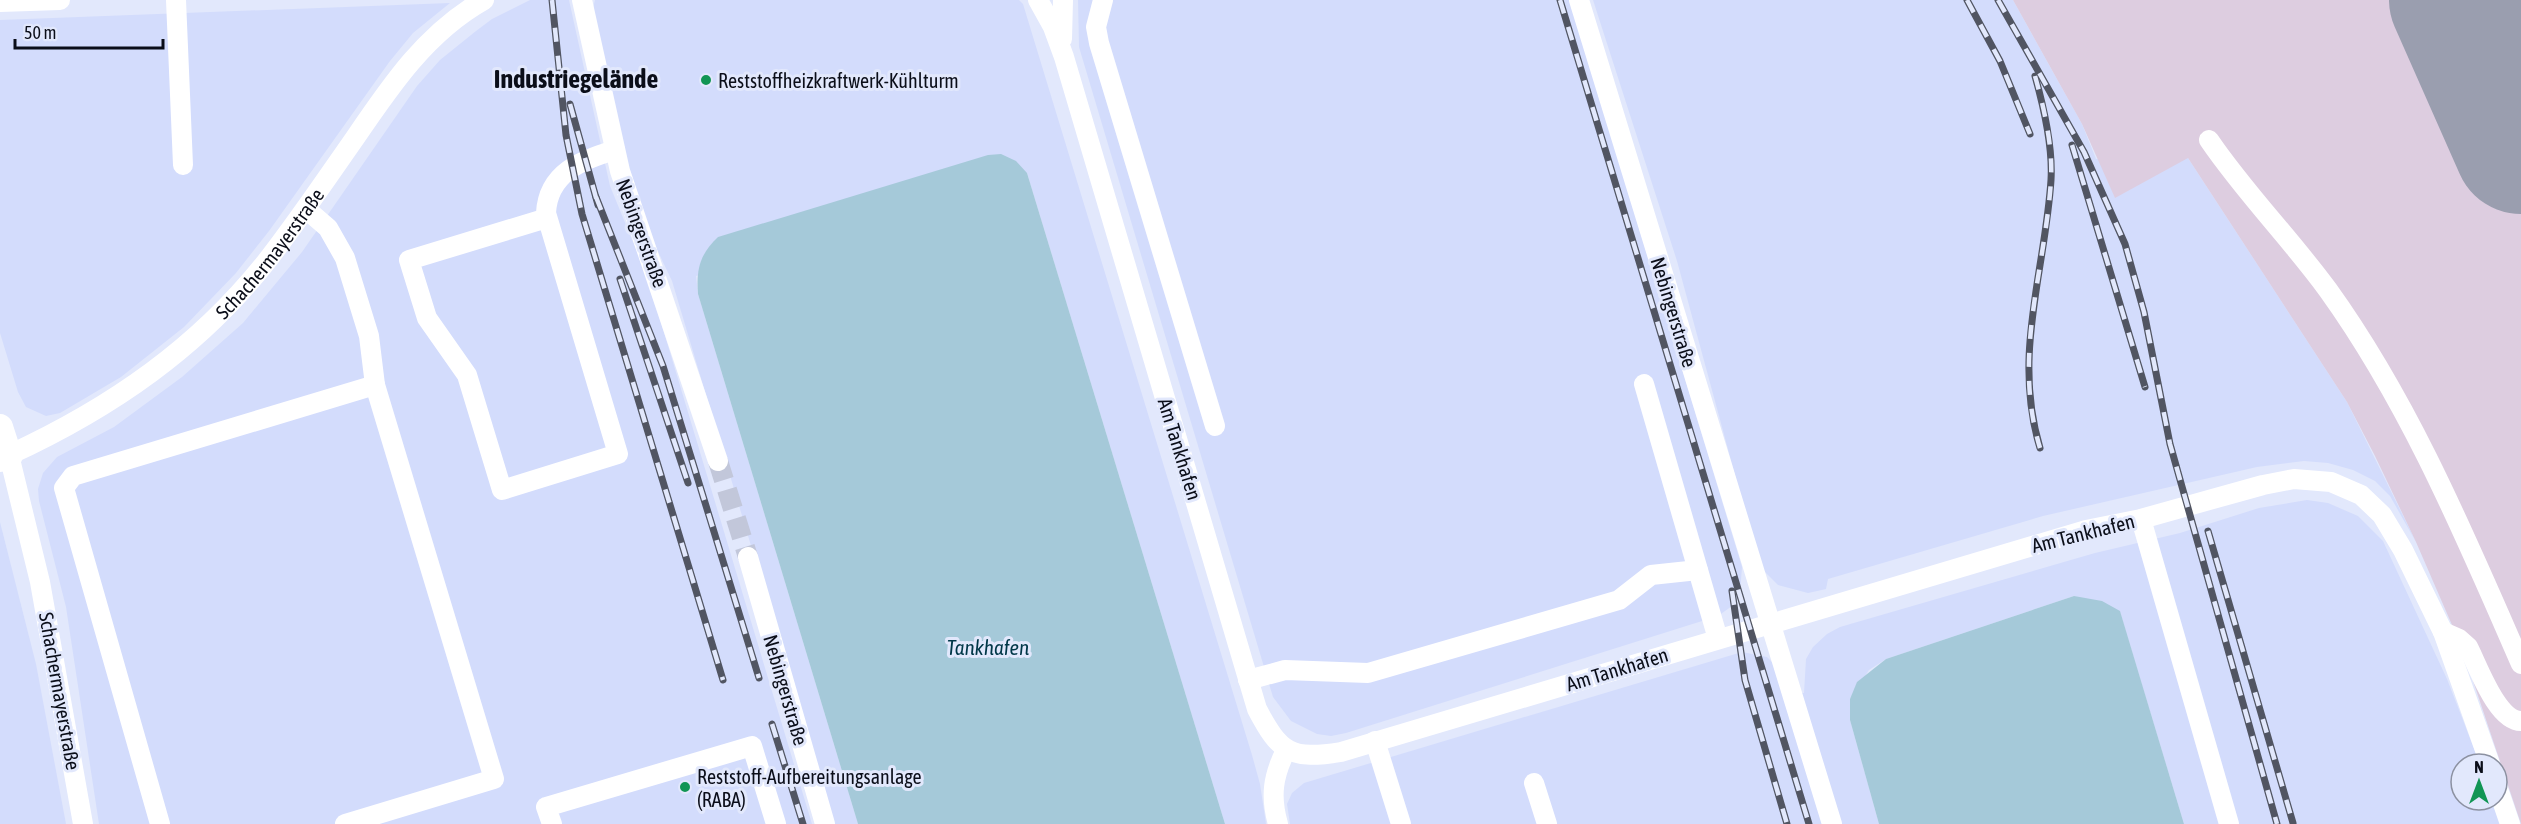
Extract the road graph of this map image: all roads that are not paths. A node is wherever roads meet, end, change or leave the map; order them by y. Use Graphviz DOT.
graph roads {
  1 [pos="60,0"];
  2 [pos="176,0"];
  3 [pos="484,0"];
  4 [pos="582,0"];
  5 [pos="1038,0"];
  6 [pos="1063,0"];
  7 [pos="1102,0"];
  8 [pos="1579,0"];
  9 [pos="0,2"];
  10 [pos="1064,57"];
  11 [pos="2209,140"];
  12 [pos="615,150"];
  13 [pos="183,165"];
  14 [pos="306,209"];
  15 [pos="547,218"];
  16 [pos="1644,384"];
  17 [pos="375,385"];
  18 [pos="0,426"];
  19 [pos="1215,426"];
  20 [pos="4,456"];
  21 [pos="718,461"];
  22 [pos="2141,519"];
  23 [pos="748,557"];
  24 [pos="1698,570"];
  25 [pos="1769,624"];
  26 [pos="2443,632"];
  27 [pos="1718,639"];
  28 [pos="2521,664"];
  29 [pos="1248,680"];
  30 [pos="2521,721"];
  31 [pos="1375,741"];
  32 [pos="1286,750"];
  33 [pos="2486,752"];
  34 [pos="1534,783"];
  35 [pos="83,824"];
  36 [pos="160,824"];
  37 [pos="345,824"];
  38 [pos="552,824"];
  39 [pos="776,824"];
  40 [pos="825,824"];
  41 [pos="1278,824"];
  42 [pos="1401,824"];
  43 [pos="1547,824"];
  44 [pos="1832,824"];
  45 [pos="2229,824"];
  1 -- 9 [label="street"];
  2 -- 13 [label="street"];
  3 -- 14 [label="street, Schachermayerstraße"];
  4 -- 12 [label="street, Nebingerstraße"];
  5 -- 10 [label="street, Am Tankhafen"];
  6 -- 10 [label="street, Am Tankhafen"];
  7 -- 19 [label="street"];
  8 -- 25 [label="street, Nebingerstraße"];
  10 -- 29 [label="street, Am Tankhafen"];
  11 -- 28 [label="street"];
  12 -- 15 [label="street"];
  12 -- 21 [label="street, Nebingerstraße"];
  14 -- 17 [label="street"];
  14 -- 20 [label="street, Schachermayerstraße"];
  15 -- 15 [label="street"];
  16 -- 24 [label="street"];
  17 -- 36 [label="street"];
  17 -- 37 [label="street"];
  18 -- 20 [label="main road, Schachermayerstraße"];
  20 -- 35 [label="street, Schachermayerstraße"];
  22 -- 25 [label="street, Am Tankhafen"];
  22 -- 26 [label="street, Am Tankhafen"];
  22 -- 45 [label="street"];
  23 -- 40 [label="street, Nebingerstraße"];
  24 -- 27 [label="street"];
  24 -- 29 [label="street"];
  25 -- 27 [label="street, Am Tankhafen"];
  25 -- 44 [label="street, Nebingerstraße"];
  26 -- 30 [label="street"];
  26 -- 33 [label="street, Am Tankhafen"];
  27 -- 31 [label="street, Am Tankhafen"];
  29 -- 32 [label="street, Am Tankhafen"];
  31 -- 32 [label="street, Am Tankhafen"];
  31 -- 42 [label="street"];
  32 -- 41 [label="street"];
  34 -- 43 [label="street"];
  38 -- 39 [label="street"];
}
